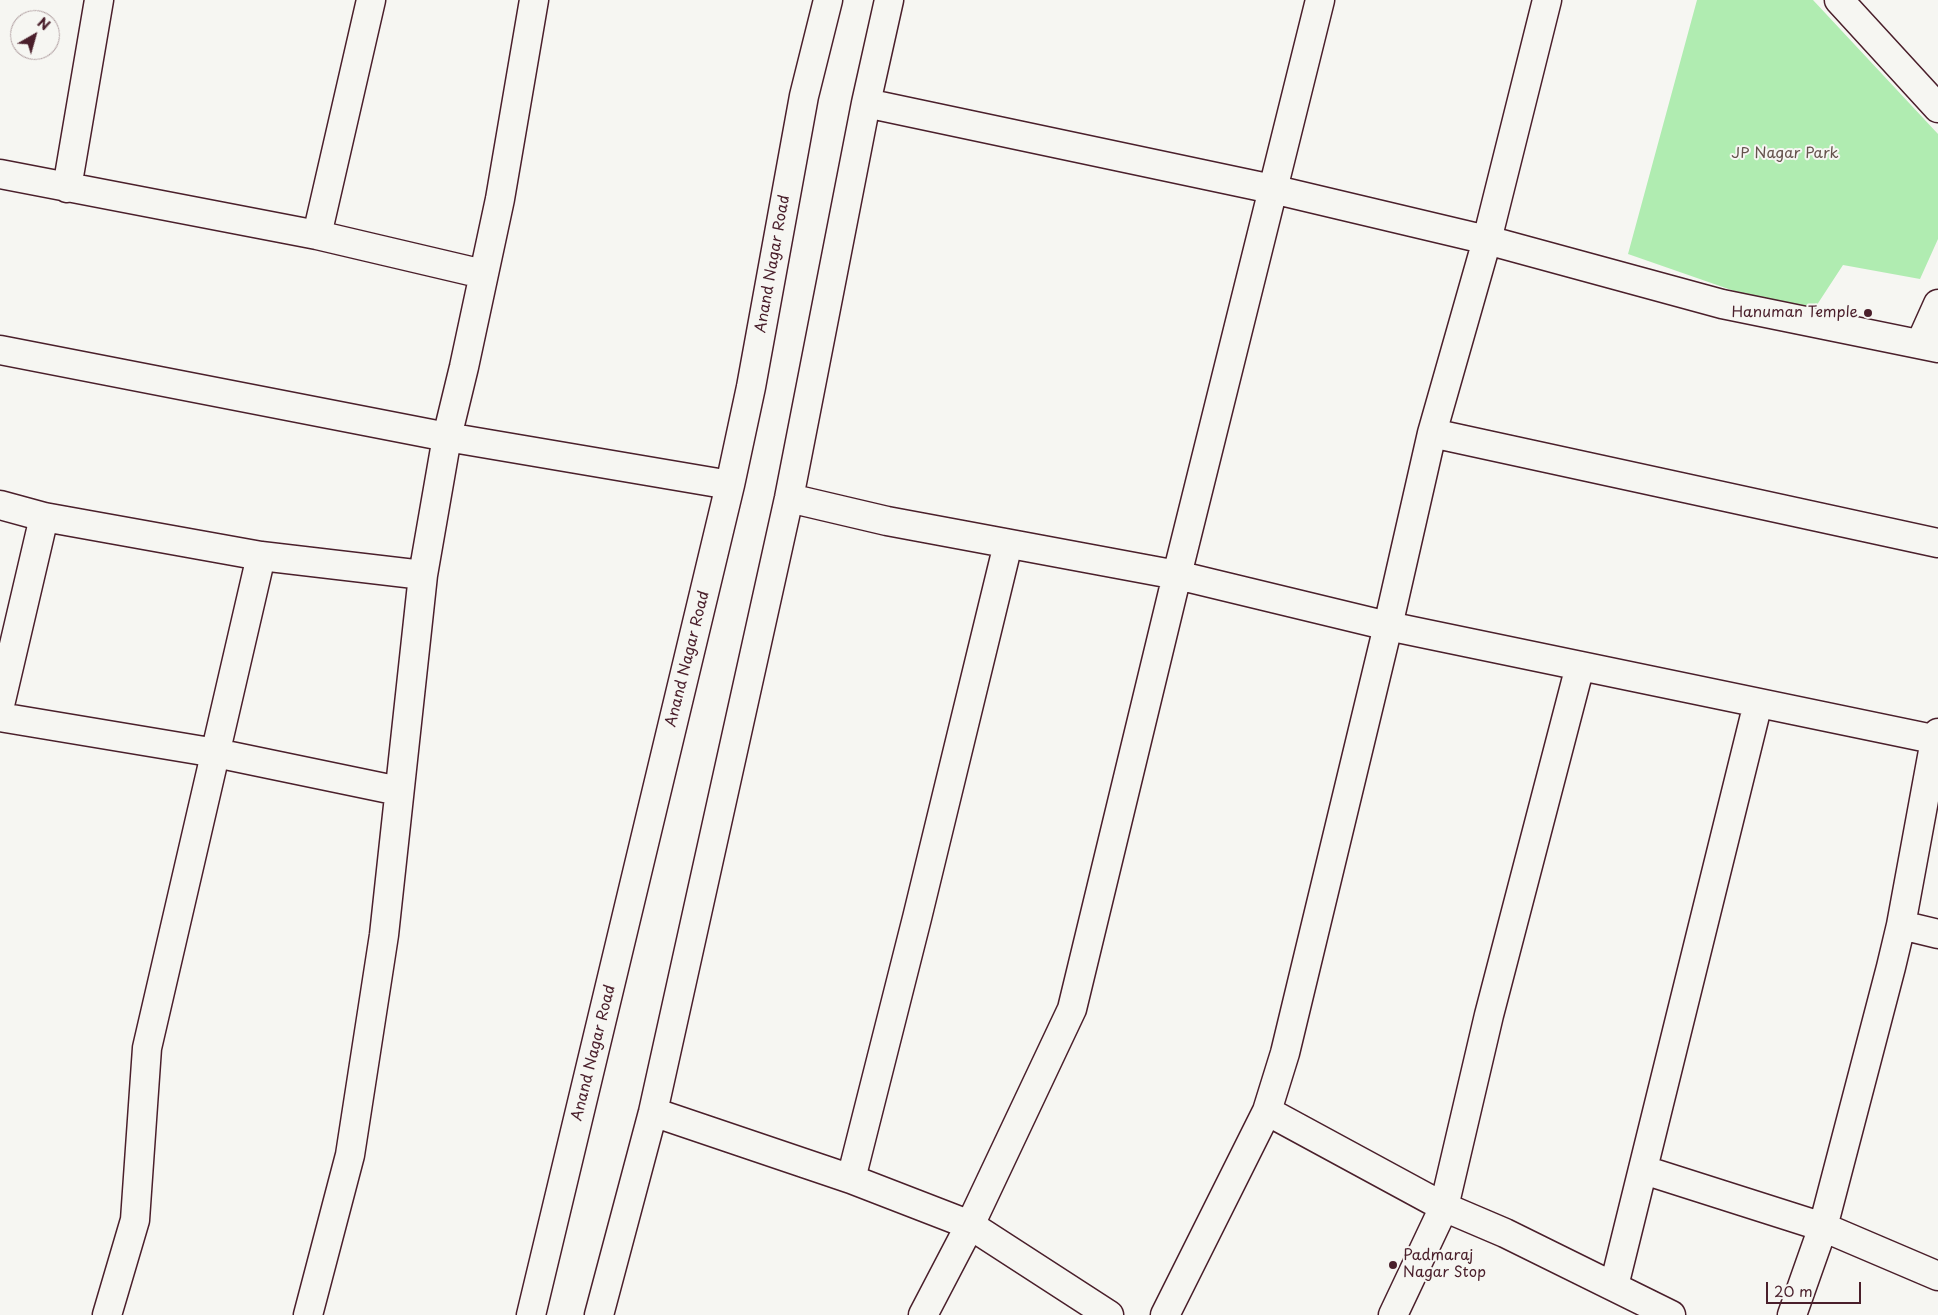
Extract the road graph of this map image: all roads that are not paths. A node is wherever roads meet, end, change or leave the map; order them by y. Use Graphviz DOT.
graph roads {
  1 [pos="99,0"];
  2 [pos="371,0"];
  3 [pos="534,0"];
  4 [pos="828,0"];
  5 [pos="889,0"];
  6 [pos="1320,0"];
  7 [pos="1547,0"];
  8 [pos="1839,0"];
  9 [pos="866,103"];
  10 [pos="1938,108"];
  11 [pos="0,174"];
  12 [pos="67,188"];
  13 [pos="1272,189"];
  14 [pos="317,235"];
  15 [pos="1487,240"];
  16 [pos="483,274"];
  17 [pos="1938,304"];
  18 [pos="1929,346"];
  19 [pos="0,350"];
  20 [pos="1432,433"];
  21 [pos="447,437"];
  22 [pos="730,485"];
  23 [pos="789,498"];
  24 [pos="0,505"];
  25 [pos="44,517"];
  26 [pos="1938,543"];
  27 [pos="1008,544"];
  28 [pos="261,556"];
  29 [pos="423,575"];
  30 [pos="1177,575"];
  31 [pos="1388,626"];
  32 [pos="1580,666"];
  33 [pos="1758,703"];
  34 [pos="0,705"];
  35 [pos="0,717"];
  36 [pos="1937,738"];
  37 [pos="216,753"];
  38 [pos="399,791"];
  39 [pos="1900,925"];
  40 [pos="1938,934"];
  41 [pos="1267,1110"];
  42 [pos="653,1112"];
  43 [pos="1644,1170"];
  44 [pos="851,1179"];
  45 [pos="1444,1207"];
  46 [pos="970,1225"];
  47 [pos="1823,1227"];
  48 [pos="1938,1276"];
  49 [pos="1614,1286"];
  50 [pos="107,1315"];
  51 [pos="308,1315"];
  52 [pos="531,1315"];
  53 [pos="599,1315"];
  54 [pos="923,1315"];
  55 [pos="1109,1315"];
  56 [pos="1164,1315"];
  57 [pos="1393,1315"];
  58 [pos="1671,1315"];
  59 [pos="1792,1315"];
  1 -- 12 [label="street"];
  2 -- 14 [label="street"];
  3 -- 16 [label="street"];
  4 -- 22 [label="street, Anand Nagar Road"];
  5 -- 9 [label="street"];
  6 -- 13 [label="street"];
  7 -- 15 [label="street"];
  8 -- 10 [label="street"];
  9 -- 13 [label="street"];
  9 -- 23 [label="street"];
  11 -- 12 [label="street"];
  12 -- 14 [label="street"];
  13 -- 15 [label="street"];
  13 -- 30 [label="street"];
  14 -- 16 [label="street"];
  15 -- 18 [label="street"];
  15 -- 20 [label="street"];
  16 -- 21 [label="street"];
  17 -- 18 [label="street"];
  19 -- 21 [label="street"];
  20 -- 26 [label="street"];
  20 -- 31 [label="street"];
  21 -- 22 [label="street"];
  21 -- 29 [label="street"];
  22 -- 52 [label="street, Anand Nagar Road"];
  23 -- 27 [label="street"];
  23 -- 42 [label="street"];
  24 -- 25 [label="street"];
  25 -- 28 [label="street"];
  25 -- 34 [label="street"];
  27 -- 30 [label="street"];
  27 -- 44 [label="street"];
  28 -- 29 [label="street"];
  28 -- 37 [label="street"];
  29 -- 38 [label="street"];
  30 -- 31 [label="street"];
  30 -- 46 [label="street"];
  31 -- 32 [label="street"];
  31 -- 41 [label="street"];
  32 -- 33 [label="street"];
  32 -- 45 [label="street"];
  33 -- 36 [label="street"];
  33 -- 43 [label="street"];
  35 -- 37 [label="street"];
  36 -- 39 [label="street"];
  37 -- 38 [label="street"];
  37 -- 50 [label="street"];
  38 -- 51 [label="street"];
  39 -- 40 [label="street"];
  39 -- 47 [label="street"];
  41 -- 45 [label="street"];
  41 -- 56 [label="street"];
  42 -- 44 [label="street"];
  42 -- 53 [label="street"];
  43 -- 47 [label="street"];
  43 -- 49 [label="street"];
  44 -- 46 [label="street"];
  45 -- 49 [label="street"];
  45 -- 57 [label="street"];
  46 -- 54 [label="street"];
  46 -- 55 [label="street"];
  47 -- 48 [label="street"];
  47 -- 59 [label="street"];
  49 -- 58 [label="street"];
}
